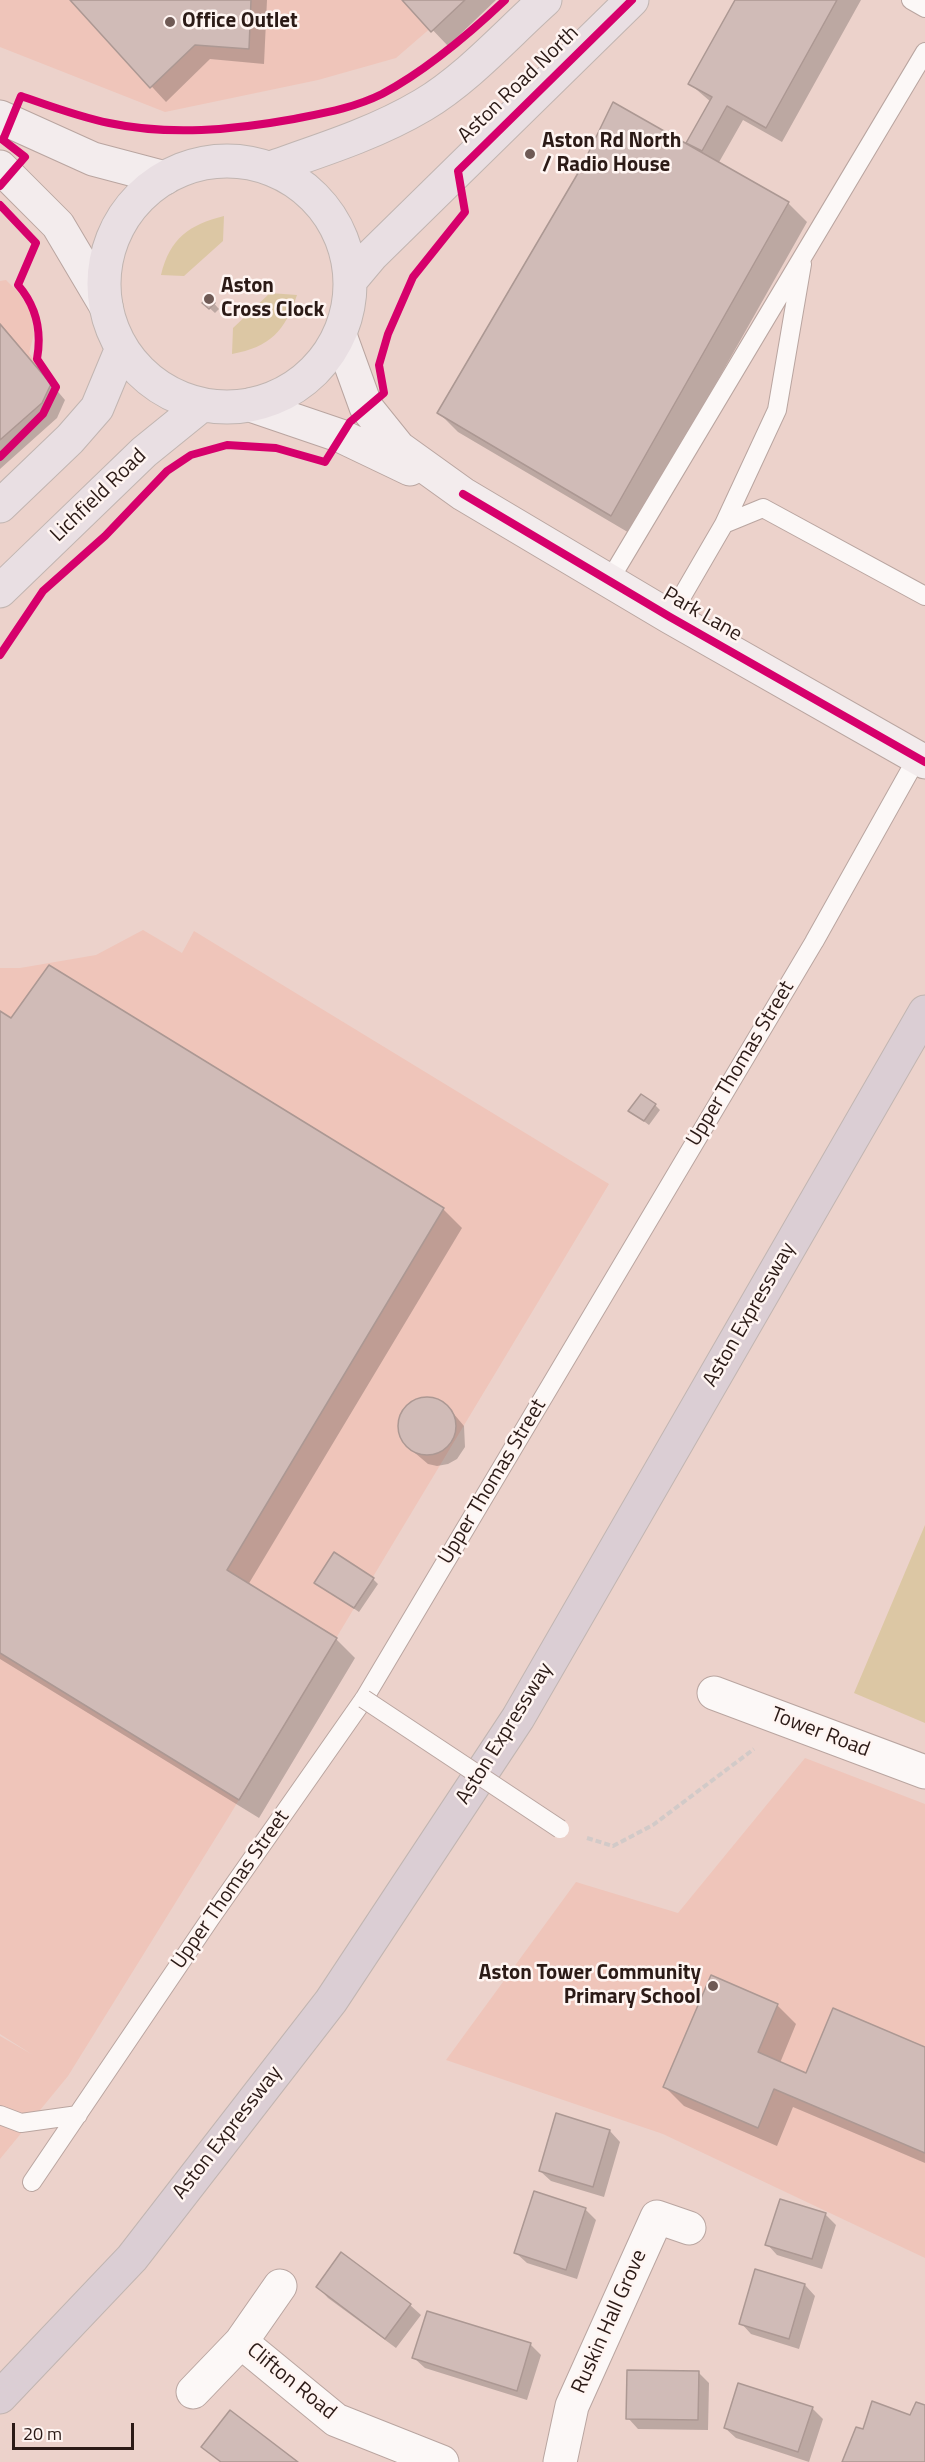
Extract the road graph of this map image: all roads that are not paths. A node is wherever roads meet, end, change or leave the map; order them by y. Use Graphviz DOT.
graph roads {
  1 [pos="545,0"];
  2 [pos="632,0"];
  3 [pos="911,0"];
  4 [pos="925,8"];
  5 [pos="925,52"];
  6 [pos="0,117"];
  7 [pos="0,167"];
  8 [pos="270,168"];
  9 [pos="165,177"];
  10 [pos="804,254"];
  11 [pos="351,280"];
  12 [pos="106,306"];
  13 [pos="340,335"];
  14 [pos="122,348"];
  15 [pos="202,405"];
  16 [pos="250,405"];
  17 [pos="463,494"];
  18 [pos="0,506"];
  19 [pos="724,524"];
  20 [pos="609,581"];
  21 [pos="0,591"];
  22 [pos="925,596"];
  23 [pos="670,617"];
  24 [pos="921,760"];
  25 [pos="925,1012"];
  26 [pos="714,1693"];
  27 [pos="364,1699"];
  28 [pos="925,1773"];
  29 [pos="560,1829"];
  30 [pos="0,2115"];
  31 [pos="78,2115"];
  32 [pos="32,2182"];
  33 [pos="689,2228"];
  34 [pos="280,2286"];
  35 [pos="241,2342"];
  36 [pos="193,2392"];
  37 [pos="0,2397"];
  38 [pos="442,2462"];
  39 [pos="560,2462"];
  1 -- 8 [label="main road, Aston Road North"];
  2 -- 11 [label="main road, Aston Road North"];
  3 -- 4 [label="lane"];
  5 -- 10 [label="lane"];
  6 -- 9 [label="main road"];
  7 -- 12 [label="main road"];
  8 -- 9 [label="main road"];
  8 -- 11 [label="main road"];
  9 -- 12 [label="main road"];
  10 -- 19 [label="lane"];
  10 -- 20 [label="lane"];
  11 -- 13 [label="main road"];
  12 -- 14 [label="main road"];
  13 -- 16 [label="main road"];
  13 -- 17 [label="main road, Park Lane"];
  14 -- 15 [label="main road"];
  14 -- 18 [label="main road"];
  15 -- 16 [label="main road"];
  15 -- 21 [label="main road, Lichfield Road"];
  16 -- 17 [label="main road, Park Lane"];
  17 -- 20 [label="main road, Park Lane"];
  19 -- 22 [label="lane"];
  19 -- 23 [label="lane"];
  20 -- 23 [label="main road, Park Lane"];
  23 -- 24 [label="main road, Park Lane"];
  24 -- 27 [label="lane, Upper Thomas Street"];
  25 -- 37 [label="highway, Aston Expressway"];
  26 -- 28 [label="street, Tower Road"];
  27 -- 29 [label="lane, bridge"];
  27 -- 31 [label="lane, Upper Thomas Street"];
  30 -- 31 [label="lane"];
  31 -- 32 [label="lane, Upper Thomas Street"];
  33 -- 39 [label="street, Ruskin Hall Grove"];
  34 -- 35 [label="street, Clifton Road"];
  35 -- 36 [label="street, Clifton Road"];
  35 -- 38 [label="street, Clifton Road"];
}
